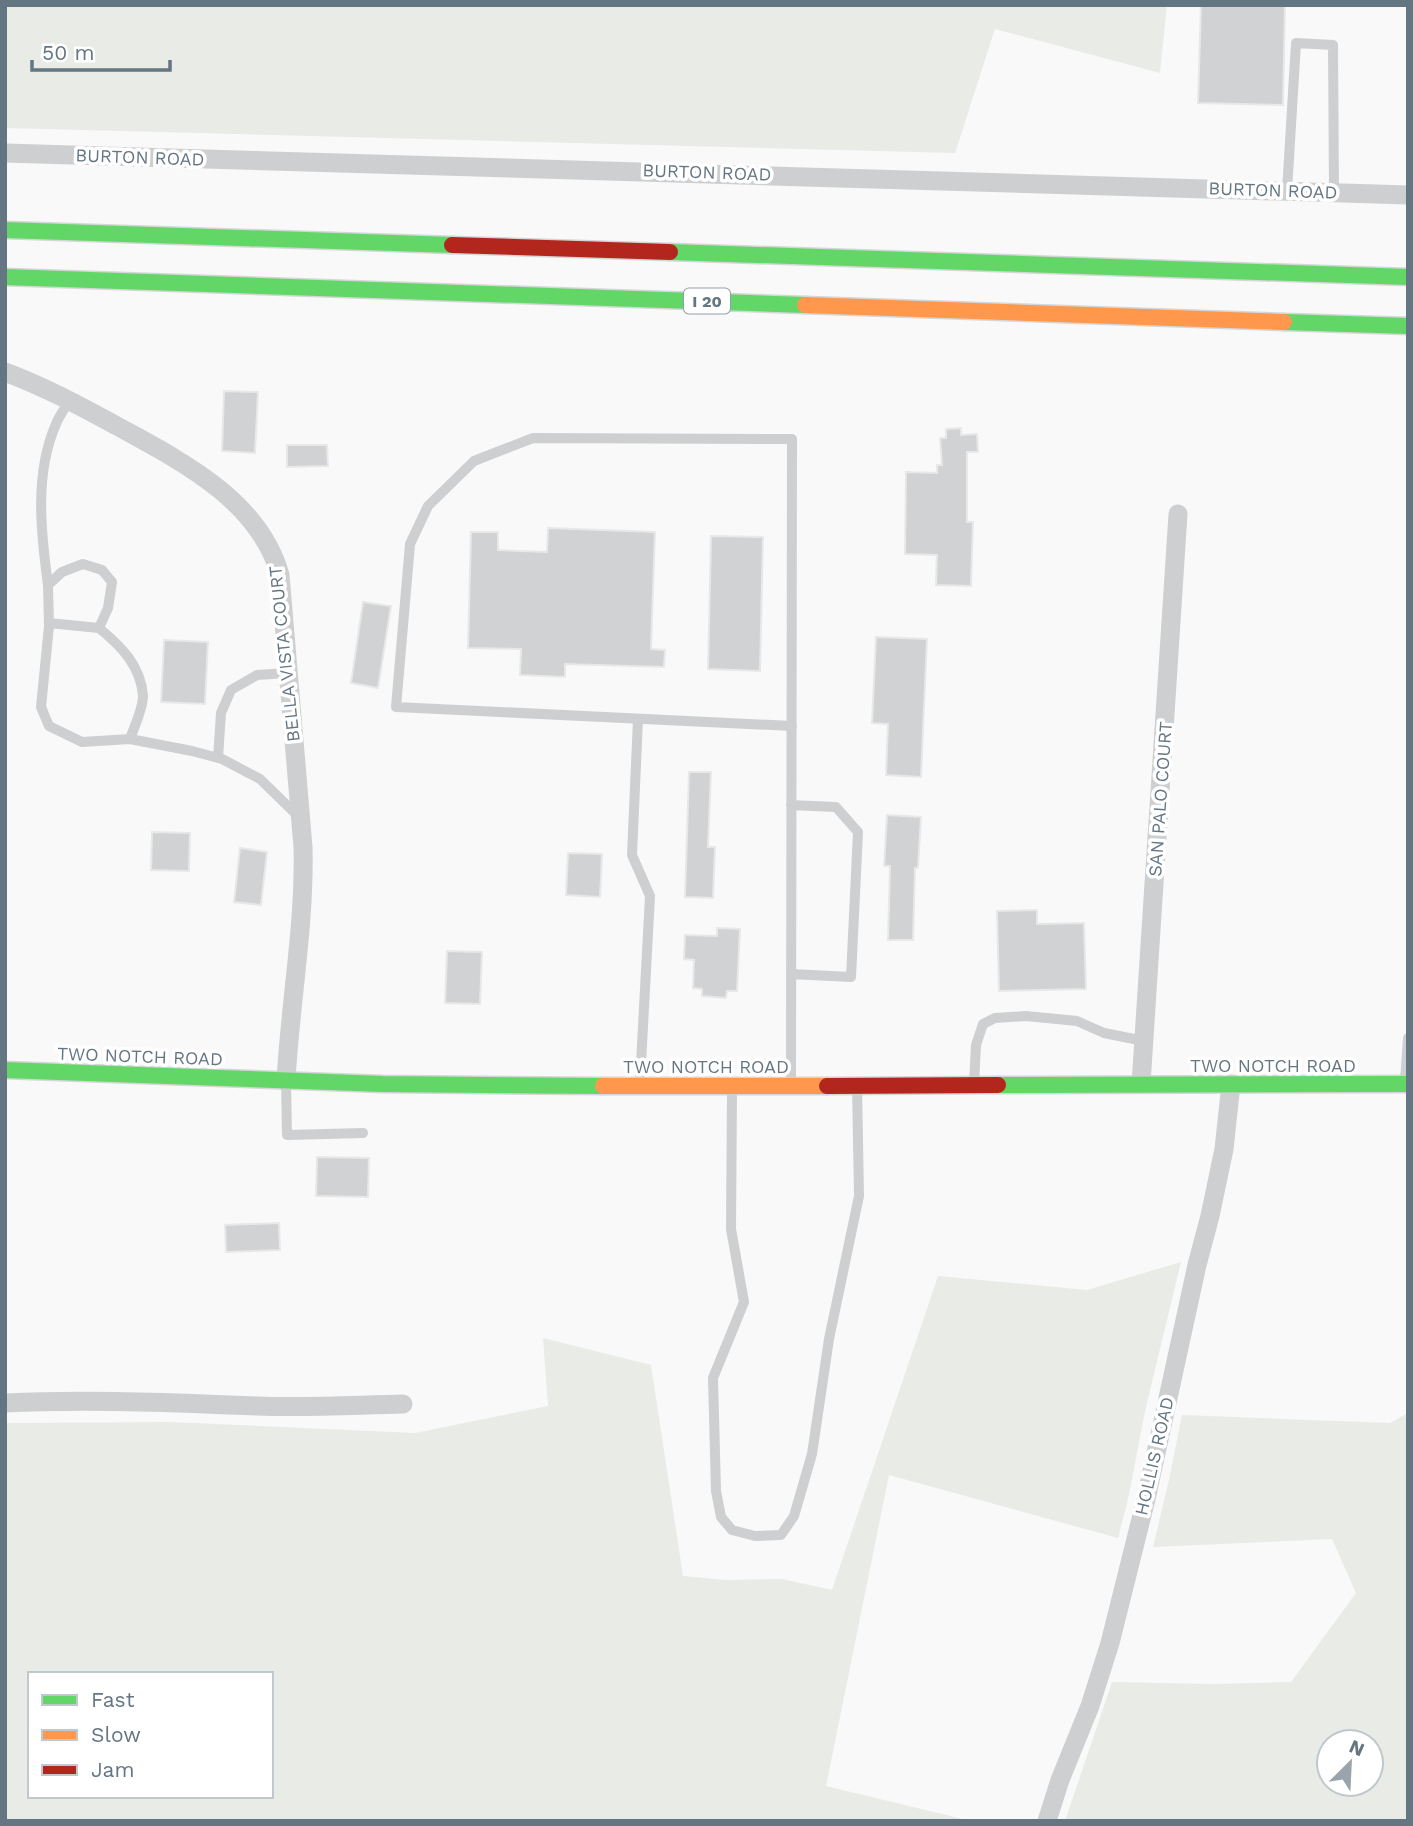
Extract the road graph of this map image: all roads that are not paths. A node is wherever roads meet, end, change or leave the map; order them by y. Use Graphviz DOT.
graph roads {
  1 [pos="5,153"];
  2 [pos="1287,191"];
  3 [pos="1334,192"];
  4 [pos="1408,195"];
  5 [pos="5,230"];
  6 [pos="5,277"];
  7 [pos="1408,277"];
  8 [pos="1408,326"];
  9 [pos="5,372"];
  10 [pos="70,400"];
  11 [pos="1178,514"];
  12 [pos="48,585"];
  13 [pos="49,623"];
  14 [pos="99,628"];
  15 [pos="287,673"];
  16 [pos="638,719"];
  17 [pos="792,726"];
  18 [pos="130,739"];
  19 [pos="218,758"];
  20 [pos="791,805"];
  21 [pos="301,819"];
  22 [pos="791,974"];
  23 [pos="1408,1038"];
  24 [pos="1144,1041"];
  25 [pos="5,1070"];
  26 [pos="286,1081"];
  27 [pos="1141,1084"];
  28 [pos="1231,1084"];
  29 [pos="1406,1084"];
  30 [pos="732,1085"];
  31 [pos="790,1085"];
  32 [pos="857,1085"];
  33 [pos="974,1085"];
  34 [pos="640,1086"];
  35 [pos="363,1133"];
  36 [pos="5,1403"];
  37 [pos="403,1404"];
  38 [pos="1047,1821"];
  1 -- 2 [label="street, BURTON ROAD"];
  2 -- 3 [label="street, BURTON ROAD"];
  2 -- 3 [label="lane"];
  3 -- 4 [label="street, BURTON ROAD"];
  5 -- 7 [label="main road"];
  6 -- 8 [label="main road, I 20"];
  9 -- 10 [label="street, BELLA VISTA COURT"];
  10 -- 12 [label="lane"];
  10 -- 15 [label="street, BELLA VISTA COURT"];
  11 -- 24 [label="street, SAN PALO COURT"];
  12 -- 13 [label="lane"];
  12 -- 14 [label="lane"];
  13 -- 14 [label="lane"];
  13 -- 18 [label="lane"];
  14 -- 18 [label="lane"];
  15 -- 19 [label="lane"];
  15 -- 21 [label="street, BELLA VISTA COURT"];
  16 -- 17 [label="lane"];
  16 -- 17 [label="lane"];
  16 -- 34 [label="lane"];
  17 -- 20 [label="lane"];
  18 -- 19 [label="lane"];
  19 -- 21 [label="lane"];
  20 -- 22 [label="lane"];
  20 -- 22 [label="lane"];
  21 -- 26 [label="street, BELLA VISTA COURT"];
  22 -- 31 [label="lane"];
  23 -- 29 [label="lane"];
  24 -- 27 [label="street, SAN PALO COURT"];
  24 -- 33 [label="lane"];
  25 -- 26 [label="main road, TWO NOTCH ROAD"];
  26 -- 34 [label="main road, TWO NOTCH ROAD"];
  26 -- 35 [label="lane"];
  27 -- 28 [label="main road, TWO NOTCH ROAD"];
  27 -- 33 [label="main road, TWO NOTCH ROAD"];
  28 -- 29 [label="main road, TWO NOTCH ROAD"];
  28 -- 38 [label="street, HOLLIS ROAD"];
  30 -- 31 [label="main road, TWO NOTCH ROAD"];
  30 -- 32 [label="lane"];
  30 -- 34 [label="main road, TWO NOTCH ROAD"];
  31 -- 32 [label="main road, TWO NOTCH ROAD"];
  32 -- 33 [label="main road, TWO NOTCH ROAD"];
  36 -- 37 [label="street"];
}
